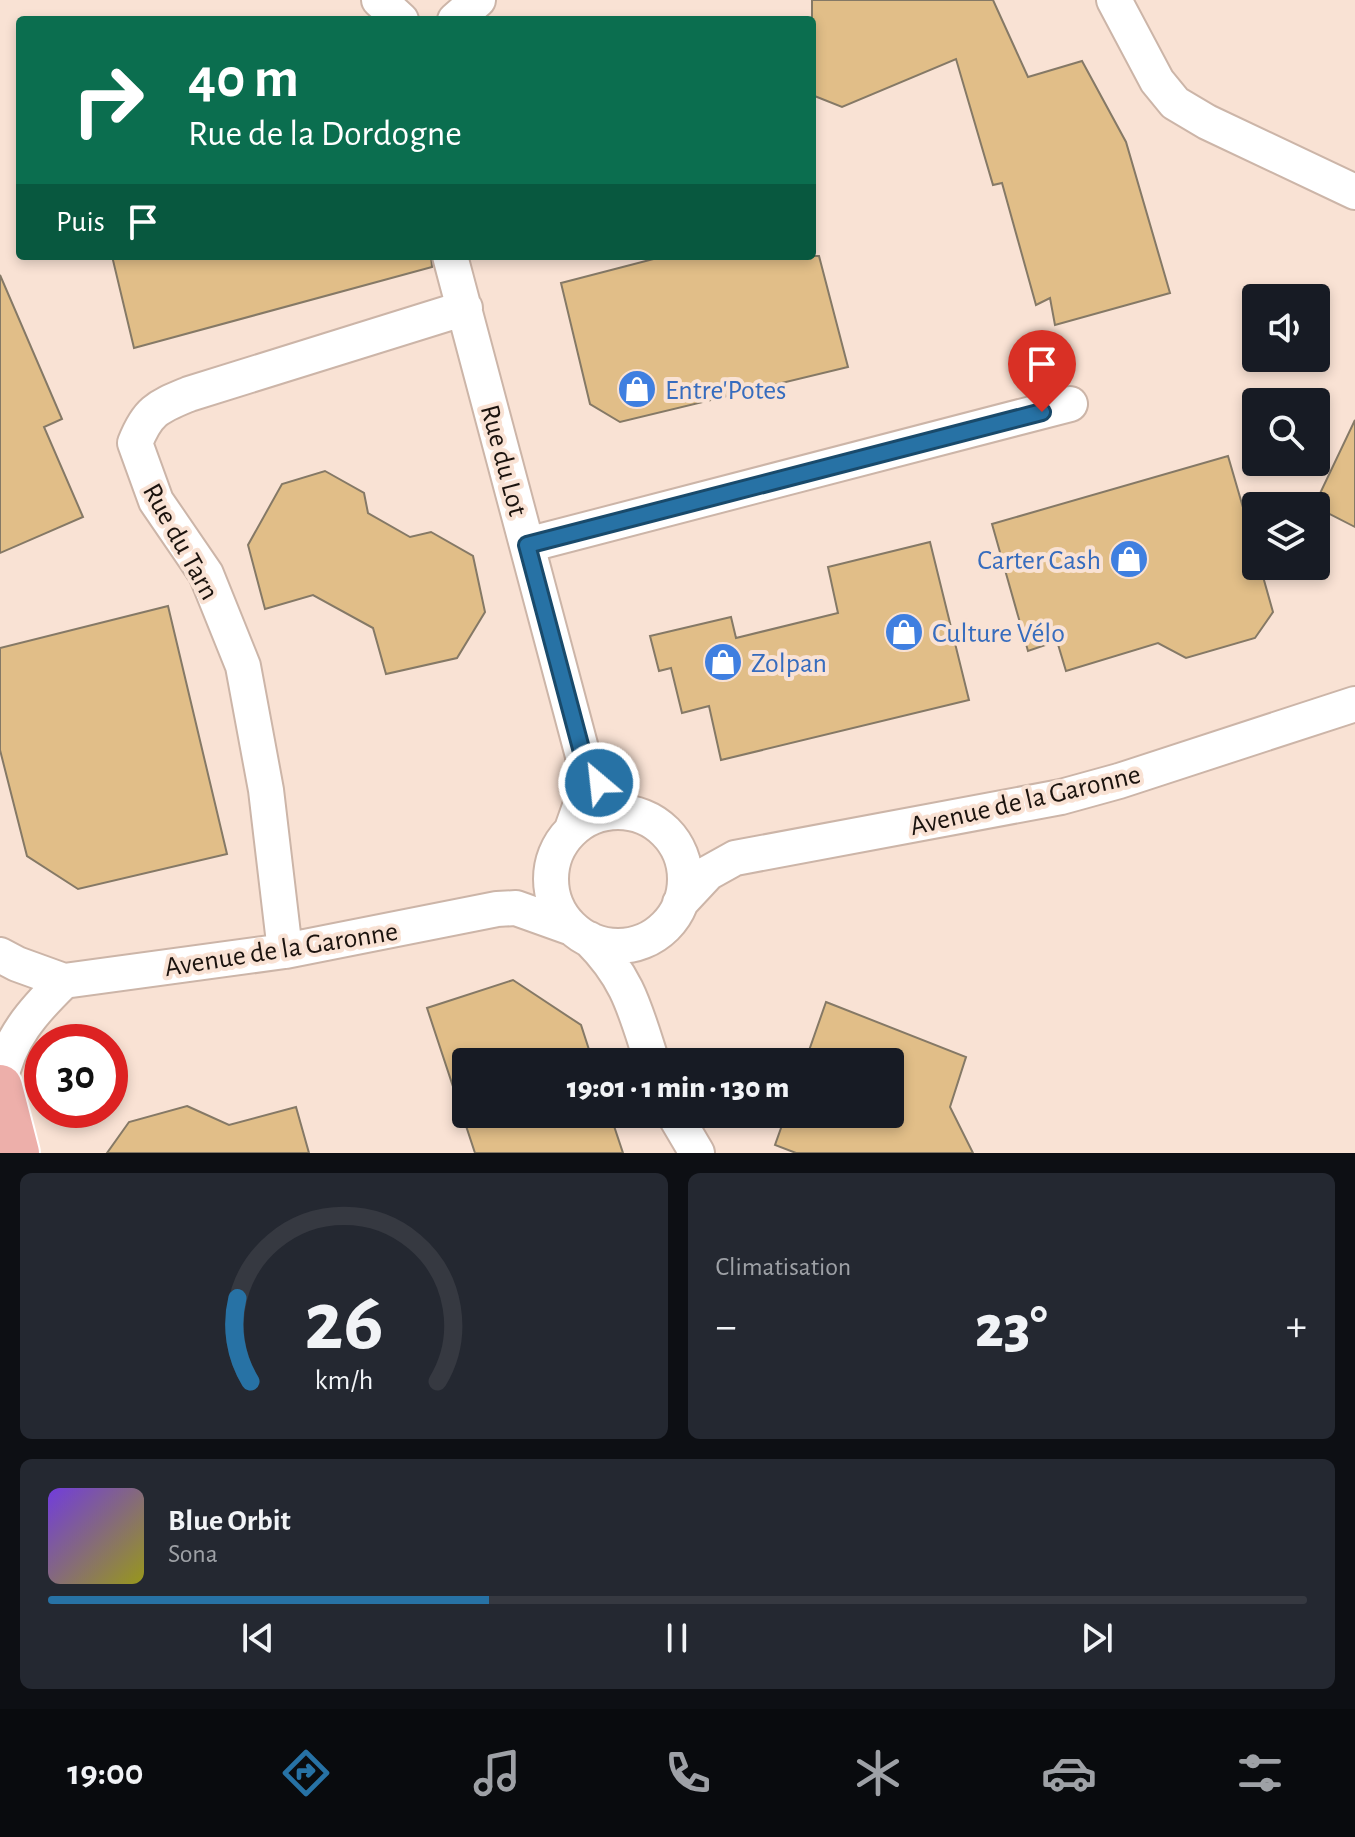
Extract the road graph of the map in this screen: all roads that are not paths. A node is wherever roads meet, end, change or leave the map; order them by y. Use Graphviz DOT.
graph roads {
  1 [pos="478,0"];
  2 [pos="1114,0"];
  3 [pos="460,16"];
  4 [pos="1355,192"];
  5 [pos="451,260"];
  6 [pos="465,308"];
  7 [pos="1070,404"];
  8 [pos="527,545"];
  9 [pos="1355,704"];
  10 [pos="583,756"];
  11 [pos="628,812"];
  12 [pos="572,829"];
  13 [pos="670,837"];
  14 [pos="735,858"];
  15 [pos="552,864"];
  16 [pos="497,909"];
  17 [pos="672,916"];
  18 [pos="580,934"];
  19 [pos="285,951"];
  20 [pos="0,955"];
  21 [pos="64,981"];
  22 [pos="636,1009"];
  23 [pos="648,1048"];
  24 [pos="0,1085"];
  25 [pos="682,1128"];
  26 [pos="17,1153"];
  27 [pos="697,1153"];
  1 -- 3 [label="street"];
  2 -- 4 [label="street"];
  5 -- 6 [label="street, Rue du Lot"];
  6 -- 8 [label="street, Rue du Lot"];
  6 -- 19 [label="street, Rue du Tarn"];
  7 -- 8 [label="street"];
  8 -- 10 [label="street, Rue du Lot"];
  9 -- 14 [label="street, Avenue de la Garonne"];
  10 -- 11 [label="street"];
  10 -- 12 [label="street"];
  11 -- 12 [label="street"];
  11 -- 13 [label="street"];
  12 -- 15 [label="street"];
  13 -- 14 [label="street"];
  13 -- 17 [label="street"];
  14 -- 17 [label="street"];
  15 -- 16 [label="street"];
  15 -- 18 [label="street"];
  16 -- 18 [label="street"];
  16 -- 19 [label="street, Avenue de la Garonne"];
  17 -- 18 [label="street"];
  17 -- 22 [label="street"];
  18 -- 22 [label="street"];
  19 -- 21 [label="street, Avenue de la Garonne"];
  20 -- 21 [label="street"];
  21 -- 24 [label="street"];
  22 -- 23 [label="street"];
  24 -- 26 [label="main road"];
  25 -- 27 [label="street"];
}
